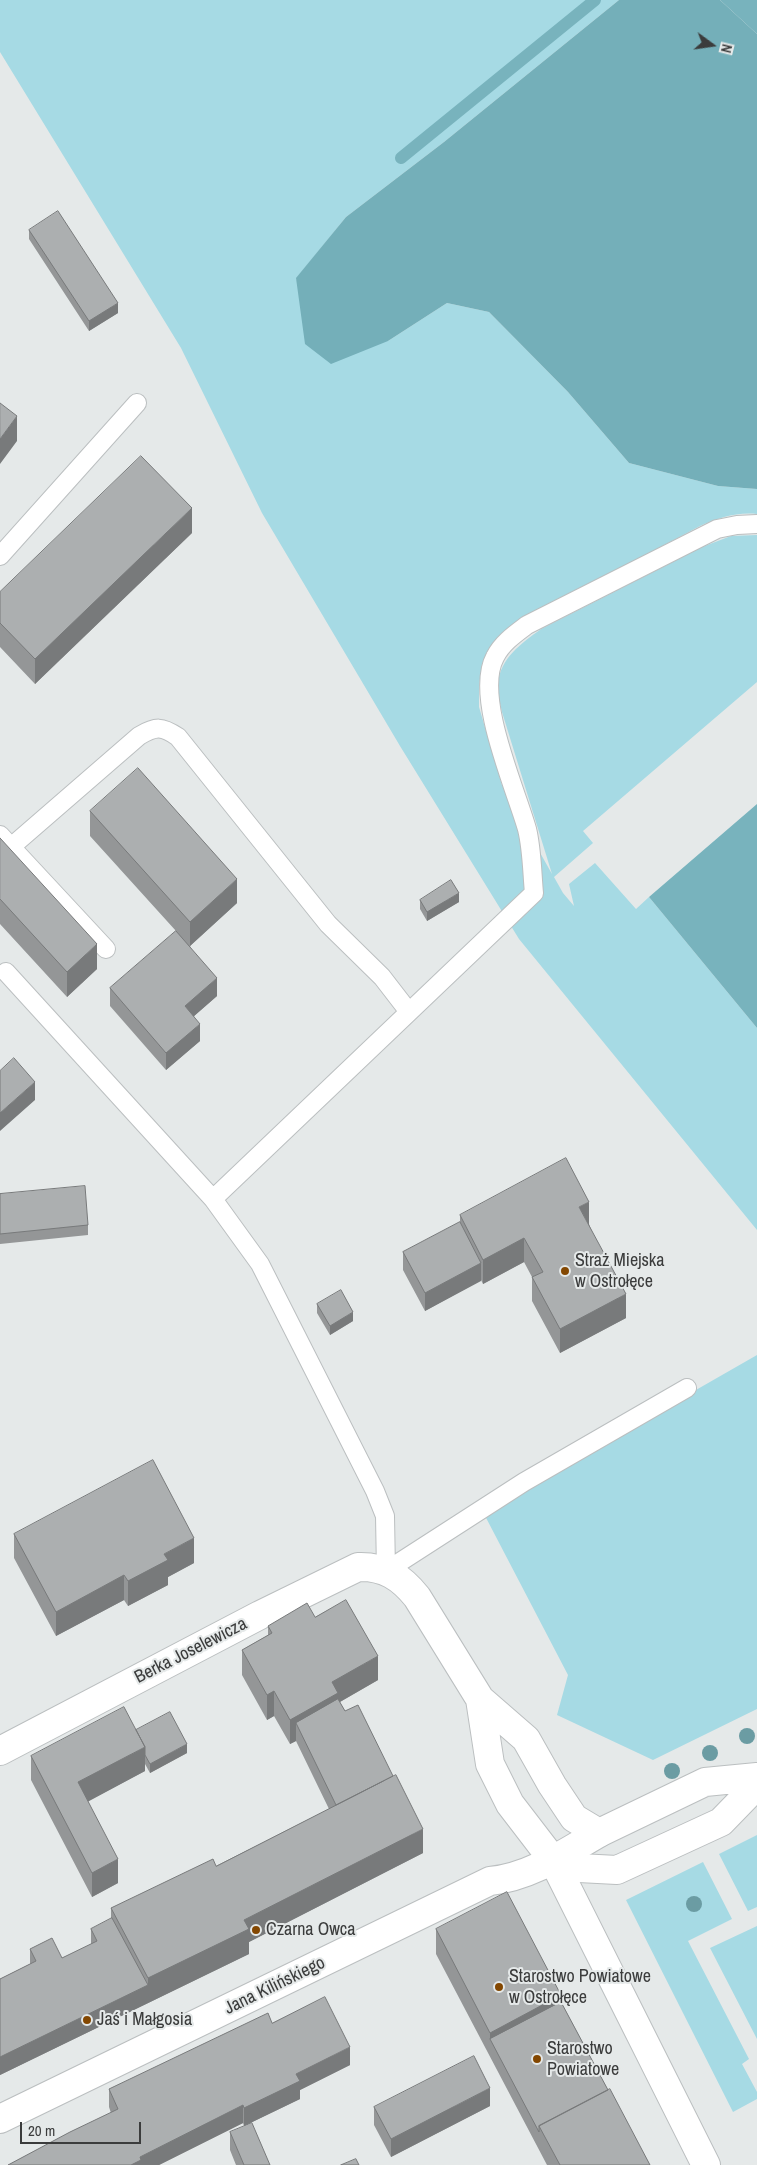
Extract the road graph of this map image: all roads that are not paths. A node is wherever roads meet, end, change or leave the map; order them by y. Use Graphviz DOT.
graph roads {
  1 [pos="137,403"];
  2 [pos="757,524"];
  3 [pos="0,556"];
  4 [pos="6,841"];
  5 [pos="106,949"];
  6 [pos="6,972"];
  7 [pos="409,1012"];
  8 [pos="213,1198"];
  9 [pos="687,1388"];
  10 [pos="386,1571"];
  11 [pos="480,1699"];
  12 [pos="0,1751"];
  13 [pos="757,1777"];
  14 [pos="757,1786"];
  15 [pos="599,1833"];
  16 [pos="552,1860"];
  17 [pos="0,2119"];
  18 [pos="706,2165"];
  1 -- 3 [label="lane"];
  2 -- 7 [label="lane"];
  4 -- 5 [label="lane"];
  4 -- 7 [label="lane"];
  6 -- 8 [label="lane"];
  7 -- 8 [label="lane"];
  8 -- 10 [label="lane"];
  9 -- 10 [label="lane"];
  10 -- 11 [label="street"];
  10 -- 12 [label="street, Berka Joselewicza"];
  11 -- 15 [label="street"];
  11 -- 16 [label="street"];
  13 -- 15 [label="street, Jana Kilińskiego"];
  14 -- 16 [label="street"];
  15 -- 16 [label="street, Jana Kilińskiego"];
  16 -- 17 [label="street, Jana Kilińskiego"];
  16 -- 18 [label="street"];
}
